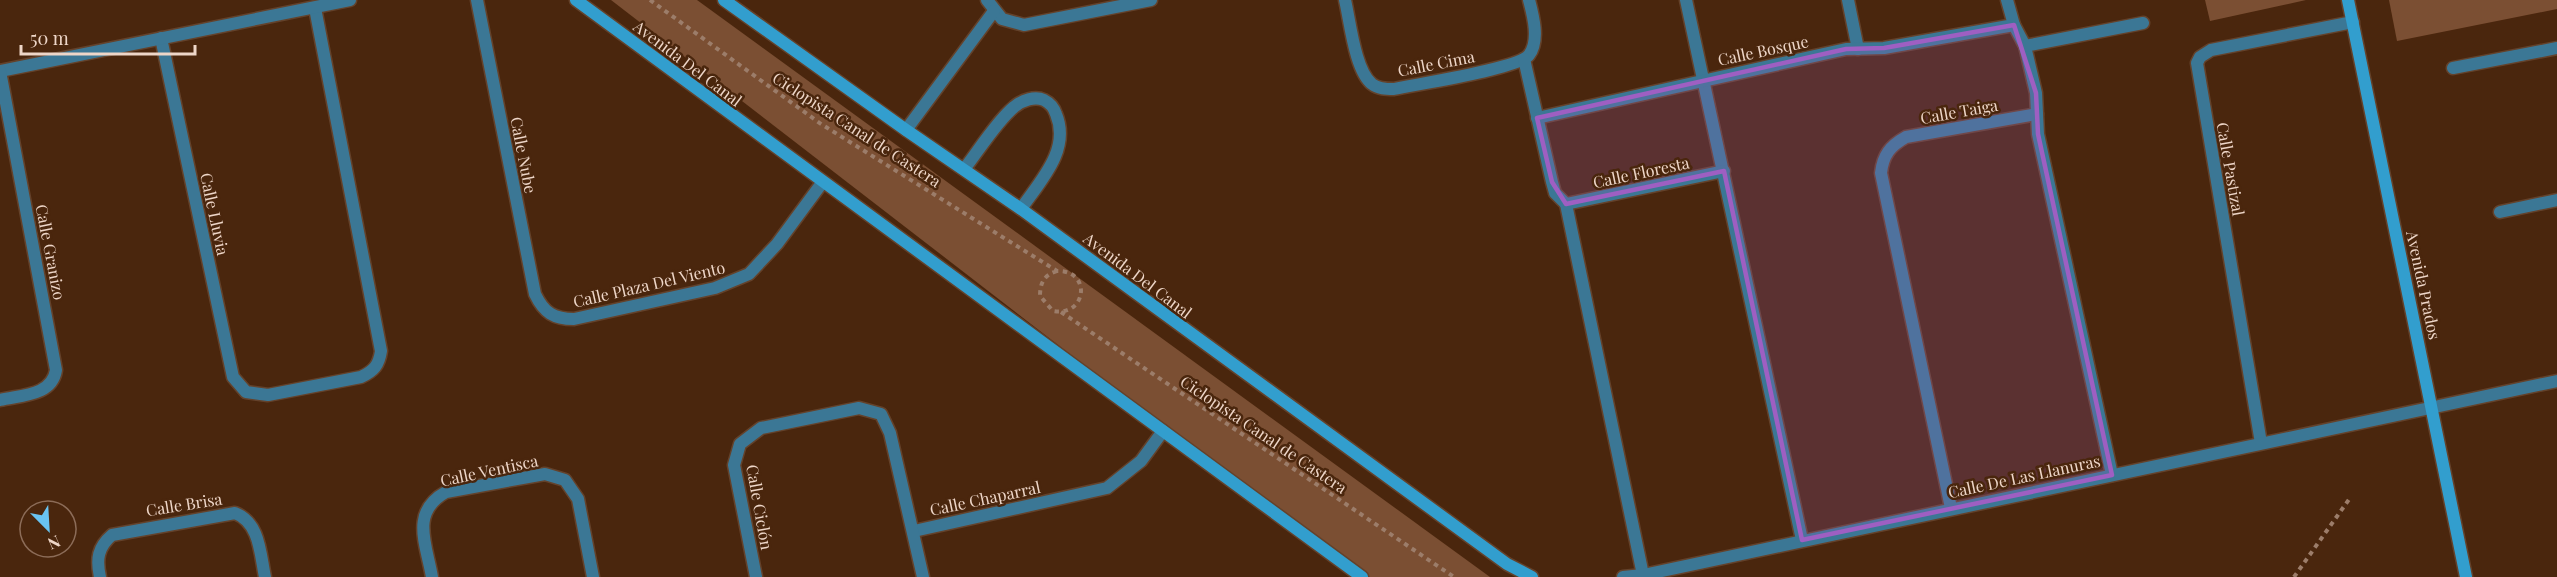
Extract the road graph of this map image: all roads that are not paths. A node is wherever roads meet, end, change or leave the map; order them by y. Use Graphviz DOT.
graph roads {
  1 [pos="350,0"];
  2 [pos="477,0"];
  3 [pos="576,0"];
  4 [pos="724,0"];
  5 [pos="987,0"];
  6 [pos="1151,0"];
  7 [pos="1346,0"];
  8 [pos="1529,0"];
  9 [pos="1686,0"];
  10 [pos="1848,0"];
  11 [pos="2007,0"];
  12 [pos="2348,0"];
  13 [pos="315,8"];
  14 [pos="994,11"];
  15 [pos="2143,22"];
  16 [pos="2353,22"];
  17 [pos="2014,25"];
  18 [pos="160,38"];
  19 [pos="2025,46"];
  20 [pos="2557,48"];
  21 [pos="1858,50"];
  22 [pos="1524,59"];
  23 [pos="2453,69"];
  24 [pos="0,71"];
  25 [pos="1704,79"];
  26 [pos="2037,114"];
  27 [pos="1537,118"];
  28 [pos="906,130"];
  29 [pos="964,168"];
  30 [pos="1724,171"];
  31 [pos="822,183"];
  32 [pos="2557,200"];
  33 [pos="1566,204"];
  34 [pos="1021,208"];
  35 [pos="2500,212"];
  36 [pos="547,313"];
  37 [pos="2557,381"];
  38 [pos="0,400"];
  39 [pos="2432,407"];
  40 [pos="1163,431"];
  41 [pos="2261,443"];
  42 [pos="740,444"];
  43 [pos="2112,475"];
  44 [pos="1951,508"];
  45 [pos="914,531"];
  46 [pos="1802,540"];
  47 [pos="1643,575"];
  48 [pos="100,577"];
  49 [pos="265,577"];
  50 [pos="432,577"];
  51 [pos="594,577"];
  52 [pos="756,577"];
  53 [pos="923,577"];
  54 [pos="1362,577"];
  55 [pos="1532,577"];
  56 [pos="1623,577"];
  57 [pos="2466,577"];
  1 -- 13 [label="street"];
  2 -- 36 [label="street, Calle Nube"];
  3 -- 31 [label="main road, Avenida Del Canal"];
  4 -- 28 [label="main road, Avenida Del Canal"];
  5 -- 14 [label="street"];
  6 -- 14 [label="street"];
  7 -- 22 [label="street, Calle Cima"];
  8 -- 22 [label="street"];
  9 -- 25 [label="street, Calle Bosque"];
  10 -- 21 [label="street"];
  11 -- 17 [label="street"];
  12 -- 16 [label="main road, Avenida Prados"];
  13 -- 18 [label="street"];
  13 -- 18 [label="street, Calle Lluvia"];
  14 -- 28 [label="street"];
  15 -- 19 [label="street"];
  16 -- 39 [label="main road, Avenida Prados"];
  16 -- 41 [label="street, Calle Pastizal"];
  17 -- 19 [label="street"];
  17 -- 21 [label="street, Calle Bosque"];
  18 -- 24 [label="street"];
  19 -- 26 [label="street"];
  20 -- 23 [label="street"];
  21 -- 25 [label="street, Calle Bosque"];
  22 -- 27 [label="street"];
  24 -- 38 [label="street, Calle Granizo"];
  25 -- 27 [label="street"];
  25 -- 30 [label="street"];
  26 -- 43 [label="street"];
  26 -- 44 [label="street, Calle Taiga"];
  27 -- 33 [label="street"];
  28 -- 29 [label="main road, Avenida Del Canal"];
  29 -- 34 [label="main road, Avenida Del Canal"];
  29 -- 34 [label="street"];
  30 -- 33 [label="street, Calle Floresta"];
  30 -- 46 [label="street"];
  31 -- 36 [label="street, Calle Plaza Del Viento"];
  31 -- 40 [label="main road, Avenida Del Canal"];
  32 -- 35 [label="street"];
  33 -- 47 [label="street"];
  34 -- 55 [label="main road, Avenida Del Canal"];
  37 -- 39 [label="street, Calle De Las Llanuras"];
  39 -- 41 [label="street, Calle De Las Llanuras"];
  39 -- 57 [label="main road, Avenida Prados"];
  40 -- 45 [label="street, Calle Chaparral"];
  40 -- 54 [label="main road, Avenida Del Canal"];
  41 -- 43 [label="street, Calle De Las Llanuras"];
  42 -- 45 [label="street, Calle Chaparral"];
  42 -- 52 [label="street, Calle Ciclón"];
  43 -- 44 [label="street, Calle De Las Llanuras"];
  44 -- 46 [label="street, Calle De Las Llanuras"];
  45 -- 53 [label="street"];
  46 -- 47 [label="street, Calle De Las Llanuras"];
  47 -- 56 [label="street, Calle De Las Llanuras"];
  48 -- 49 [label="street, Calle Brisa"];
  50 -- 51 [label="street, Calle Ventisca"];
}
